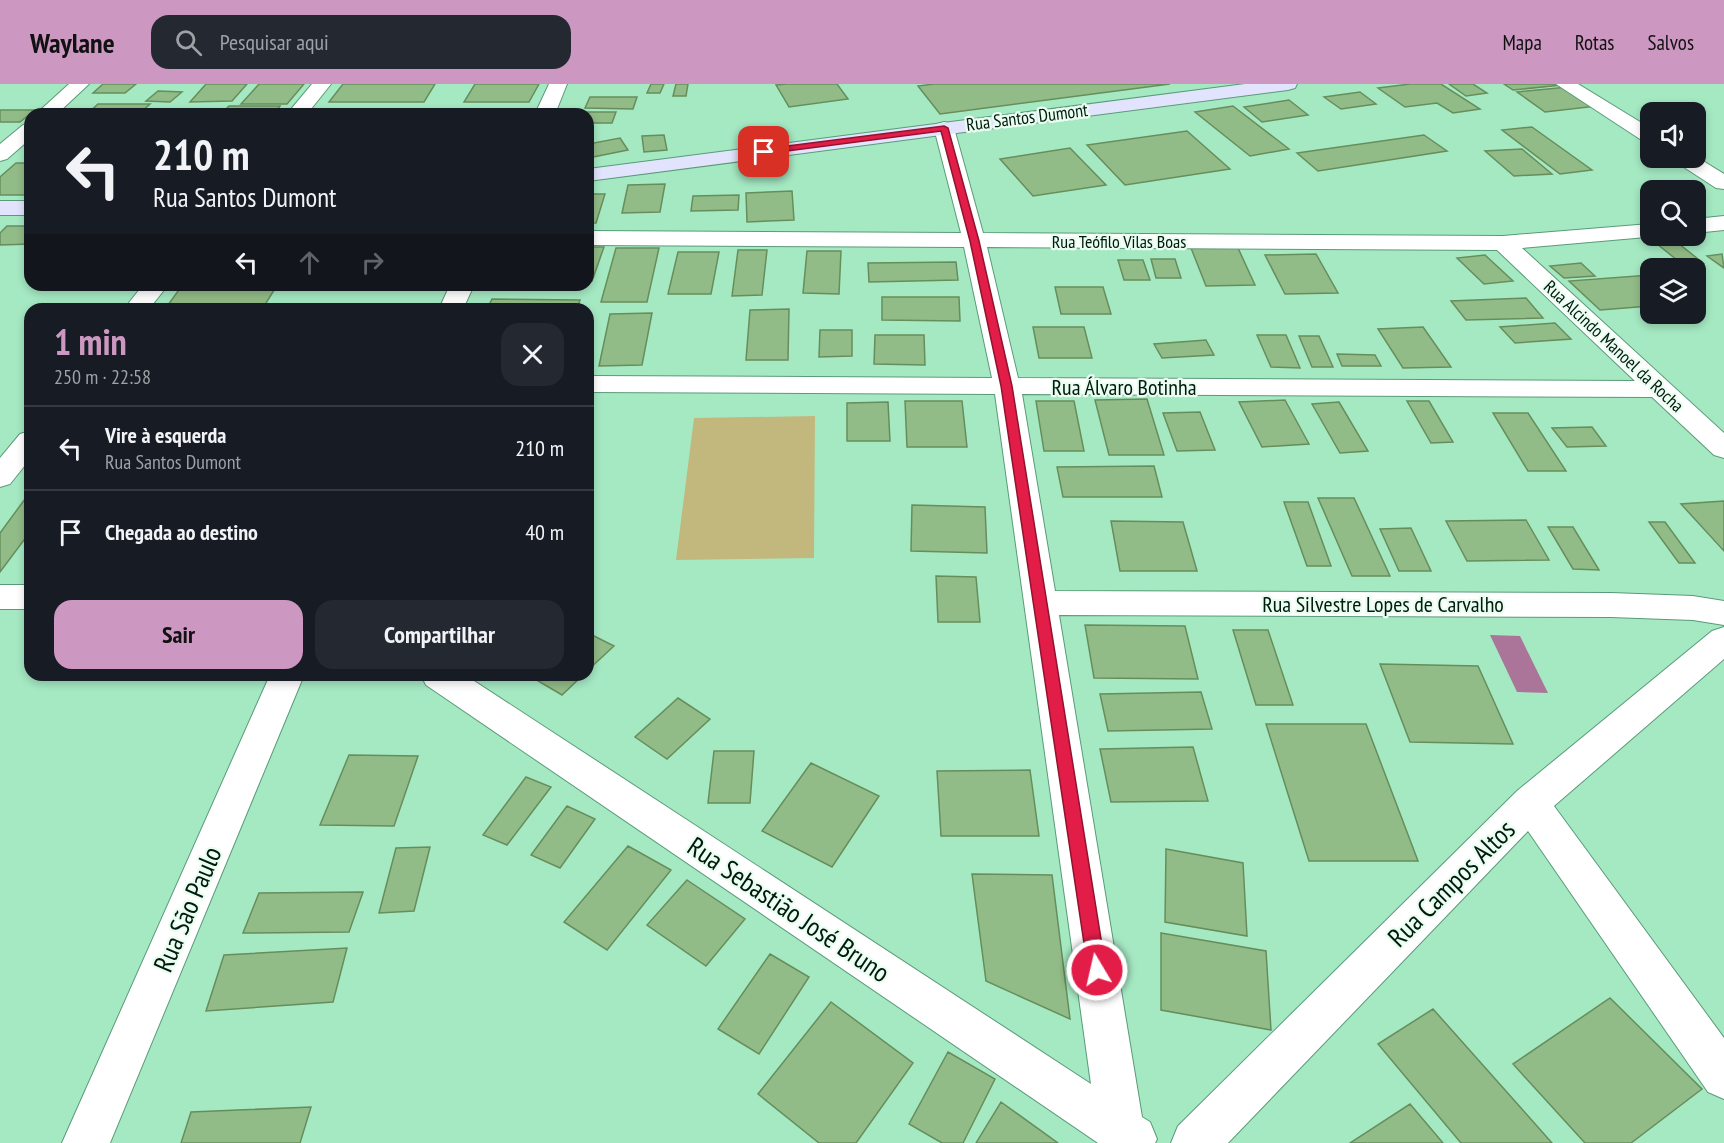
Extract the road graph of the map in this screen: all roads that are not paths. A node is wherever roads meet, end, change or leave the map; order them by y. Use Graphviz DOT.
graph roads {
  1 [pos="80,84"];
  2 [pos="322,84"];
  3 [pos="558,84"];
  4 [pos="1288,84"];
  5 [pos="1565,84"];
  6 [pos="53,108"];
  7 [pos="302,108"];
  8 [pos="547,108"];
  9 [pos="944,128"];
  10 [pos="1640,131"];
  11 [pos="24,134"];
  12 [pos="0,155"];
  13 [pos="1699,168"];
  14 [pos="594,174"];
  15 [pos="1724,183"];
  16 [pos="0,208"];
  17 [pos="24,208"];
  18 [pos="1724,223"];
  19 [pos="1706,225"];
  20 [pos="1640,232"];
  21 [pos="594,238"];
  22 [pos="974,241"];
  23 [pos="1503,243"];
  24 [pos="151,291"];
  25 [pos="141,303"];
  26 [pos="594,384"];
  27 [pos="1007,386"];
  28 [pos="1661,389"];
  29 [pos="24,447"];
  30 [pos="1724,450"];
  31 [pos="0,477"];
  32 [pos="0,597"];
  33 [pos="24,597"];
  34 [pos="1042,603"];
  35 [pos="1724,613"];
  36 [pos="1720,652"];
  37 [pos="284,681"];
  38 [pos="447,681"];
  39 [pos="1530,803"];
  40 [pos="1724,1076"];
  41 [pos="1130,1137"];
  42 [pos="86,1143"];
  43 [pos="1195,1143"];
  1 -- 6 [label="street"];
  2 -- 7 [label="street"];
  3 -- 8 [label="street"];
  4 -- 9 [label="main road, Rua Santos Dumont"];
  5 -- 10 [label="street"];
  9 -- 14 [label="main road, Rua Santos Dumont"];
  9 -- 22 [label="street"];
  11 -- 12 [label="street"];
  13 -- 15 [label="street"];
  16 -- 17 [label="main road"];
  18 -- 19 [label="street"];
  20 -- 23 [label="street, Rua Teófilo Vilas Boas"];
  21 -- 22 [label="street, Rua Teófilo Vilas Boas"];
  22 -- 23 [label="street, Rua Teófilo Vilas Boas"];
  22 -- 27 [label="street"];
  23 -- 28 [label="street, Rua Alcindo Manoel da Rocha"];
  24 -- 25 [label="street"];
  26 -- 27 [label="street, Rua Álvaro Botinha"];
  27 -- 28 [label="street, Rua Álvaro Botinha"];
  27 -- 34 [label="street"];
  28 -- 30 [label="street, Rua Alcindo Manoel da Rocha"];
  29 -- 31 [label="street"];
  32 -- 33 [label="street"];
  34 -- 35 [label="street, Rua Silvestre Lopes de Carvalho"];
  34 -- 41 [label="street"];
  36 -- 39 [label="street, Rua Campos Altos"];
  37 -- 42 [label="street, Rua São Paulo"];
  38 -- 41 [label="street, Rua Sebastião José Bruno"];
  39 -- 40 [label="street"];
  39 -- 43 [label="street, Rua Campos Altos"];
}
